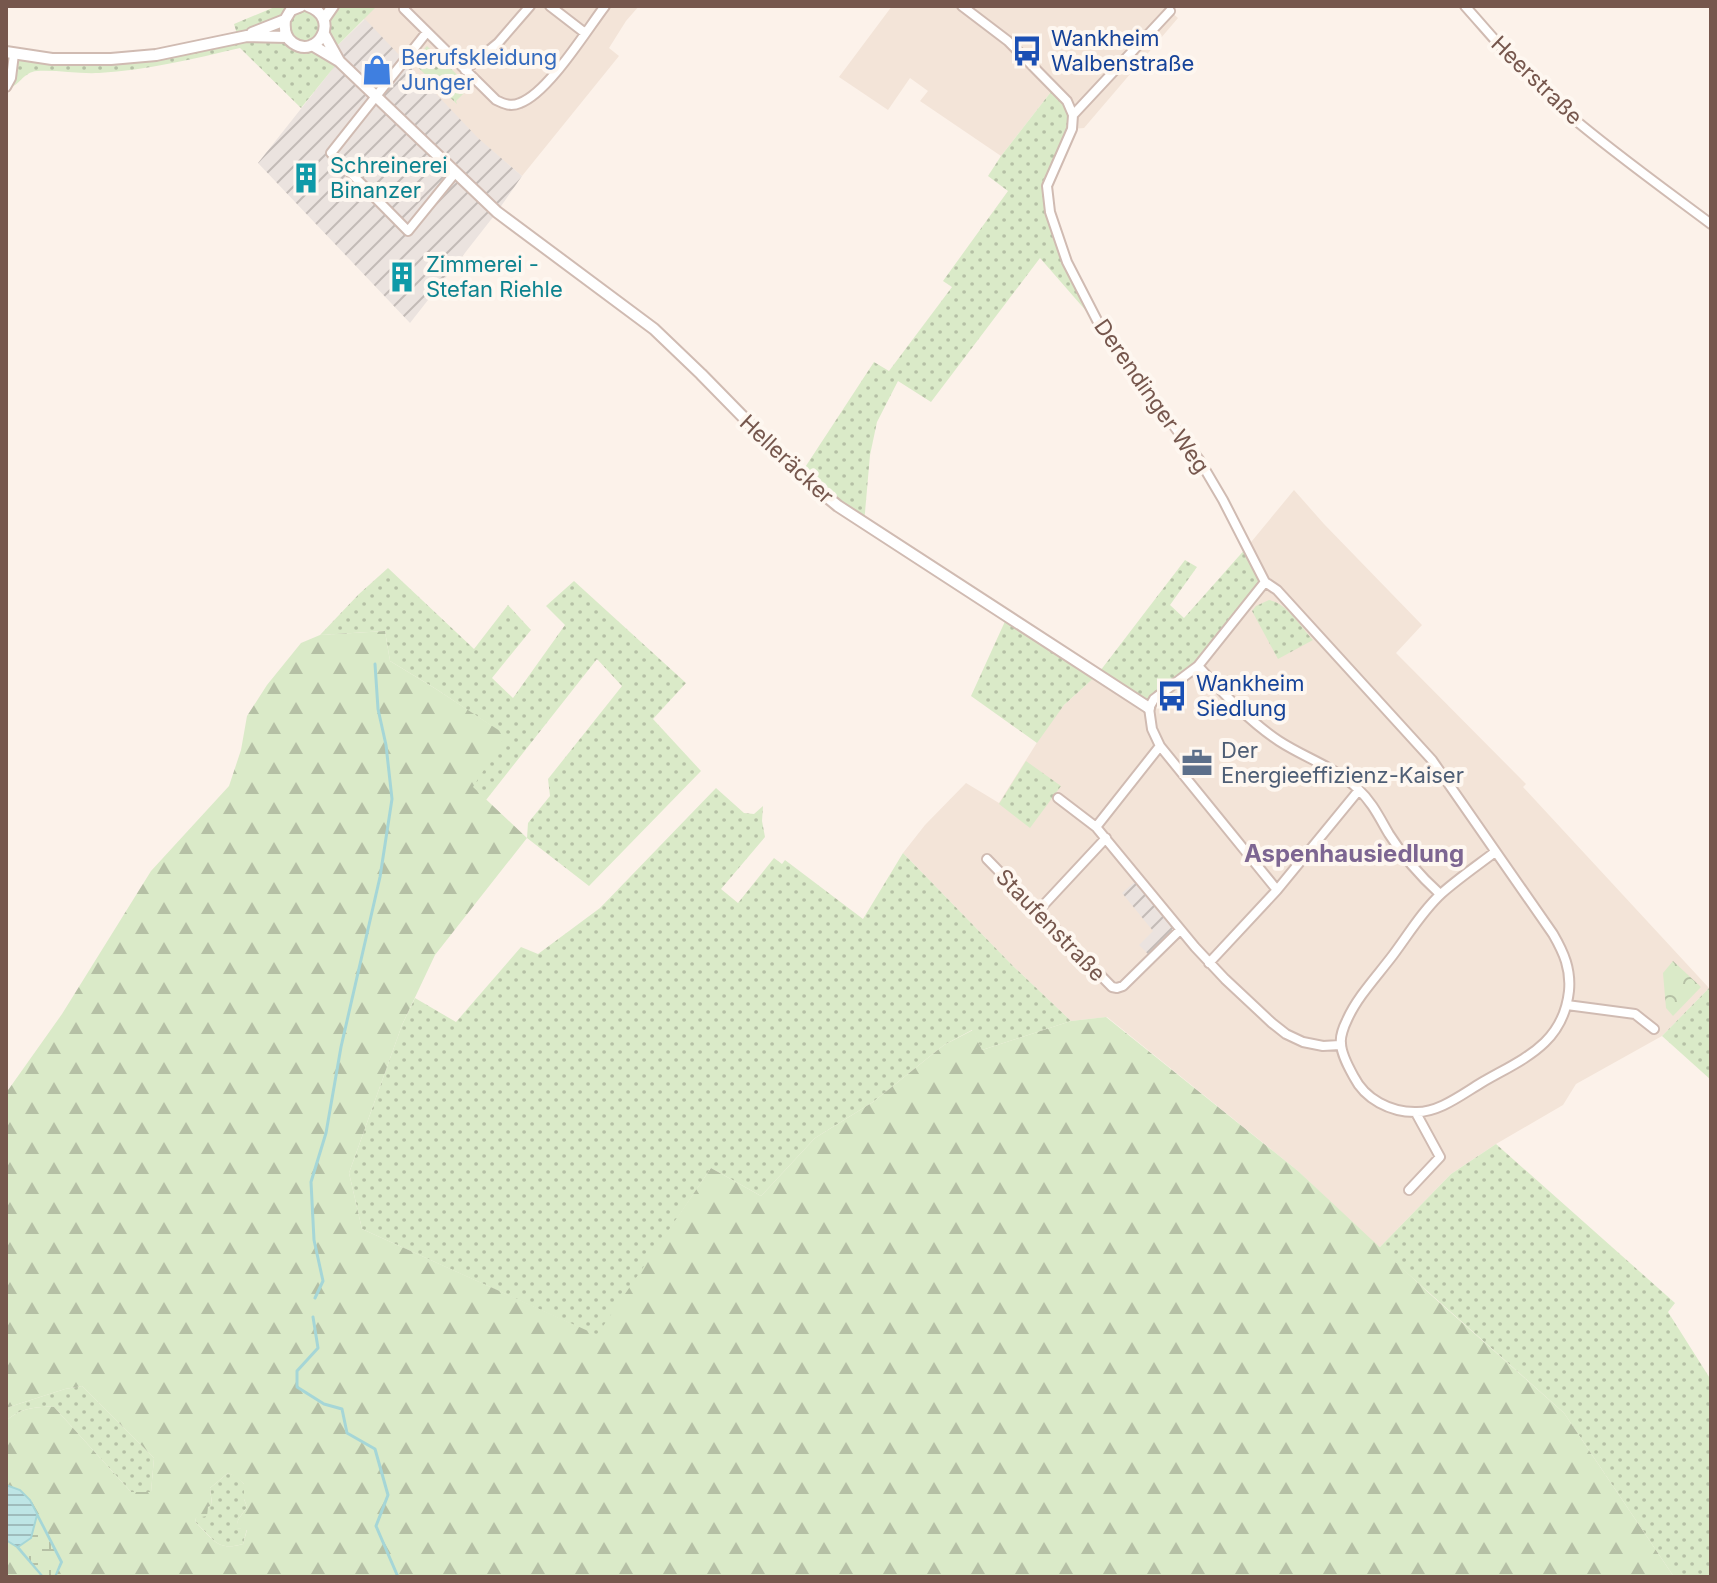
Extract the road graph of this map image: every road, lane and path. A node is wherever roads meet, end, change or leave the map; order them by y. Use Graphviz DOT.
graph roads {
  1 [pos="301,6"];
  2 [pos="333,6"];
  3 [pos="530,6"];
  4 [pos="550,6"];
  5 [pos="605,6"];
  6 [pos="962,6"];
  7 [pos="981,6"];
  8 [pos="1465,6"];
  9 [pos="312,7"];
  10 [pos="404,9"];
  11 [pos="1170,11"];
  12 [pos="324,19"];
  13 [pos="285,20"];
  14 [pos="982,20"];
  15 [pos="427,32"];
  16 [pos="585,33"];
  17 [pos="324,34"];
  18 [pos="247,36"];
  19 [pos="287,37"];
  20 [pos="312,45"];
  21 [pos="10,53"];
  22 [pos="339,61"];
  23 [pos="465,70"];
  24 [pos="6,87"];
  25 [pos="376,96"];
  26 [pos="1073,115"];
  27 [pos="455,173"];
  28 [pos="1711,224"];
  29 [pos="1265,582"];
  30 [pos="1198,666"];
  31 [pos="1149,708"];
  32 [pos="1160,746"];
  33 [pos="1359,790"];
  34 [pos="1058,798"];
  35 [pos="1096,827"];
  36 [pos="1106,838"];
  37 [pos="1495,852"];
  38 [pos="987,859"];
  39 [pos="1277,890"];
  40 [pos="1440,894"];
  41 [pos="1038,911"];
  42 [pos="1180,930"];
  43 [pos="1209,963"];
  44 [pos="1567,1005"];
  45 [pos="1654,1029"];
  46 [pos="1340,1045"];
  47 [pos="1416,1113"];
  48 [pos="1409,1190"];
  1 -- 13 [label="street"];
  2 -- 12 [label="street"];
  3 -- 23 [label="street"];
  4 -- 16 [label="street"];
  5 -- 16 [label="street"];
  6 -- 14 [label="street"];
  7 -- 14 [label="street"];
  8 -- 28 [label="street, Heerstraße"];
  9 -- 12 [label="street"];
  10 -- 15 [label="street"];
  11 -- 26 [label="street"];
  12 -- 17 [label="street"];
  13 -- 18 [label="street"];
  13 -- 19 [label="street"];
  14 -- 26 [label="street"];
  15 -- 23 [label="street"];
  15 -- 25 [label="street"];
  16 -- 23 [label="street"];
  17 -- 20 [label="street"];
  17 -- 22 [label="street, Helleräcker"];
  18 -- 19 [label="street, Helleräcker"];
  18 -- 21 [label="street"];
  19 -- 20 [label="street, Helleräcker"];
  20 -- 22 [label="street, Helleräcker"];
  21 -- 24 [label="street"];
  22 -- 25 [label="street, Helleräcker"];
  25 -- 27 [label="street, Helleräcker"];
  25 -- 27 [label="street"];
  26 -- 29 [label="street, Derendinger Weg"];
  27 -- 31 [label="street, Helleräcker"];
  29 -- 30 [label="street"];
  29 -- 37 [label="street"];
  30 -- 31 [label="street"];
  30 -- 33 [label="street"];
  31 -- 32 [label="street"];
  32 -- 35 [label="street"];
  32 -- 39 [label="street"];
  33 -- 39 [label="street"];
  33 -- 40 [label="street"];
  34 -- 35 [label="street"];
  35 -- 36 [label="street"];
  36 -- 41 [label="street"];
  36 -- 42 [label="street"];
  37 -- 40 [label="street"];
  37 -- 44 [label="street"];
  38 -- 41 [label="street, Staufenstraße"];
  39 -- 43 [label="street"];
  40 -- 46 [label="street"];
  41 -- 42 [label="street, Staufenstraße"];
  42 -- 43 [label="street"];
  43 -- 46 [label="street"];
  44 -- 45 [label="street"];
  44 -- 47 [label="street"];
  46 -- 47 [label="street"];
  47 -- 48 [label="street"];
}
